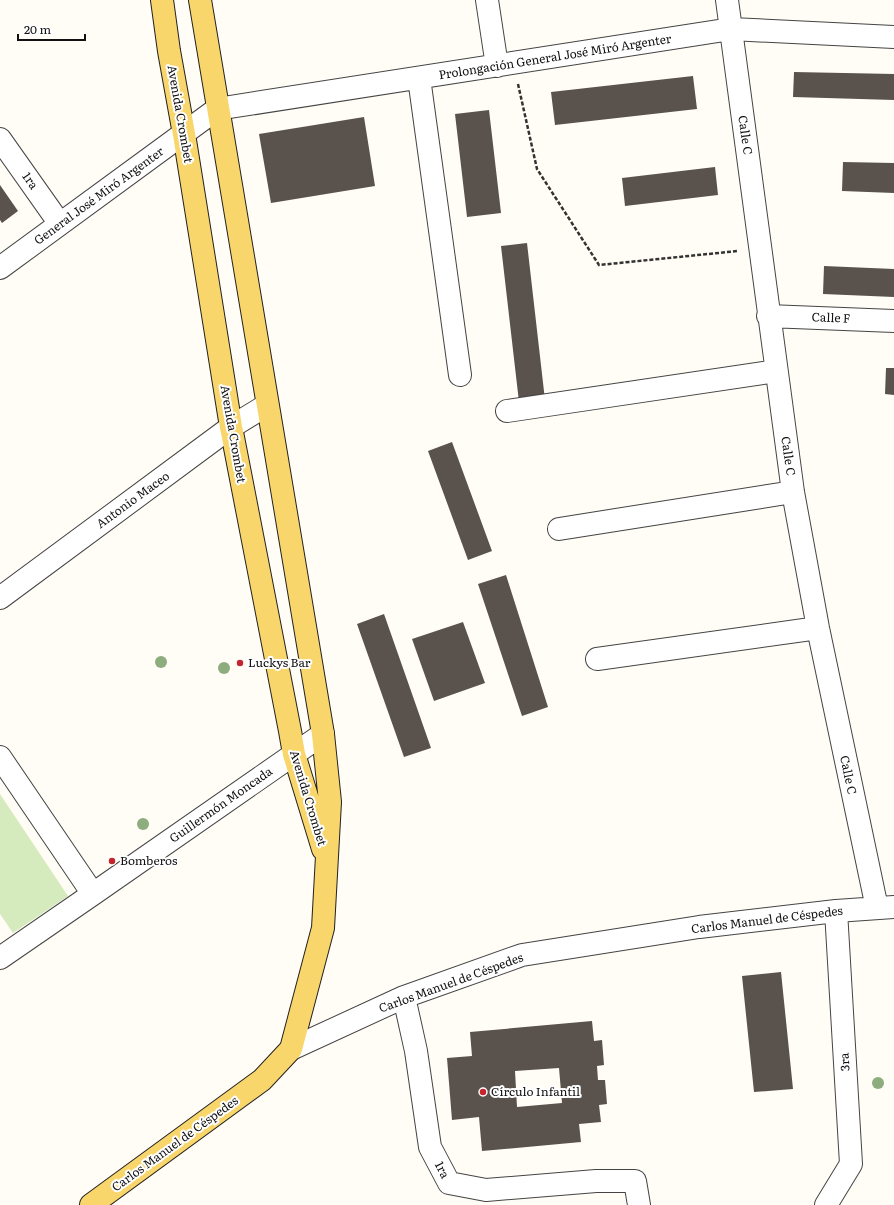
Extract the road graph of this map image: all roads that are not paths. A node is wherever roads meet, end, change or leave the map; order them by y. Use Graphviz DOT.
graph roads {
  1 [pos="162,0"];
  2 [pos="200,0"];
  3 [pos="487,0"];
  4 [pos="727,0"];
  5 [pos="731,30"];
  6 [pos="894,37"];
  7 [pos="506,65"];
  8 [pos="419,78"];
  9 [pos="217,109"];
  10 [pos="184,134"];
  11 [pos="0,139"];
  12 [pos="60,224"];
  13 [pos="0,268"];
  14 [pos="768,316"];
  15 [pos="894,321"];
  16 [pos="776,371"];
  17 [pos="460,375"];
  18 [pos="267,405"];
  19 [pos="507,410"];
  20 [pos="231,428"];
  21 [pos="793,492"];
  22 [pos="559,529"];
  23 [pos="0,598"];
  24 [pos="818,628"];
  25 [pos="597,659"];
  26 [pos="323,734"];
  27 [pos="294,754"];
  28 [pos="0,757"];
  29 [pos="328,863"];
  30 [pos="93,894"];
  31 [pos="885,908"];
  32 [pos="836,912"];
  33 [pos="3,950"];
  34 [pos="404,997"];
  35 [pos="291,1049"];
  36 [pos="91,1205"];
  37 [pos="639,1205"];
  38 [pos="826,1205"];
  1 -- 10 [label="main road, Avenida Crombet"];
  2 -- 9 [label="main road, Avenida Crombet"];
  3 -- 7 [label="street"];
  4 -- 5 [label="street, Calle C"];
  5 -- 6 [label="street, Prolongación General José Miró Argenter"];
  5 -- 7 [label="street, Prolongación General José Miró Argenter"];
  5 -- 14 [label="street, Calle C"];
  7 -- 8 [label="street, Prolongación General José Miró Argenter"];
  8 -- 9 [label="street, Prolongación General José Miró Argenter"];
  8 -- 17 [label="street"];
  9 -- 10 [label="street, General José Miró Argenter"];
  9 -- 18 [label="main road, Avenida Crombet"];
  10 -- 12 [label="street, General José Miró Argenter"];
  10 -- 20 [label="main road, Avenida Crombet"];
  11 -- 12 [label="street, 1ra"];
  12 -- 13 [label="street, General José Miró Argenter"];
  14 -- 15 [label="street, Calle F"];
  14 -- 16 [label="street, Calle C"];
  16 -- 19 [label="street"];
  16 -- 21 [label="street, Calle C"];
  18 -- 20 [label="street, Antonio Maceo"];
  18 -- 26 [label="main road, Avenida Crombet"];
  20 -- 23 [label="street, Antonio Maceo"];
  20 -- 27 [label="main road, Avenida Crombet"];
  21 -- 22 [label="street"];
  21 -- 24 [label="street, Calle C"];
  24 -- 25 [label="street"];
  24 -- 31 [label="street, Calle C"];
  26 -- 27 [label="street, Guillermón Moncada"];
  26 -- 29 [label="main road, Avenida Crombet"];
  27 -- 29 [label="main road, Avenida Crombet"];
  27 -- 30 [label="street, Guillermón Moncada"];
  28 -- 30 [label="street"];
  29 -- 35 [label="main road, Avenida Crombet"];
  30 -- 33 [label="street, Guillermón Moncada"];
  31 -- 32 [label="street, Carlos Manuel de Céspedes"];
  32 -- 34 [label="street, Carlos Manuel de Céspedes"];
  32 -- 38 [label="street, 3ra"];
  34 -- 35 [label="street, Carlos Manuel de Céspedes"];
  34 -- 37 [label="street, 1ra"];
  35 -- 36 [label="main road, Carlos Manuel de Céspedes"];
}
